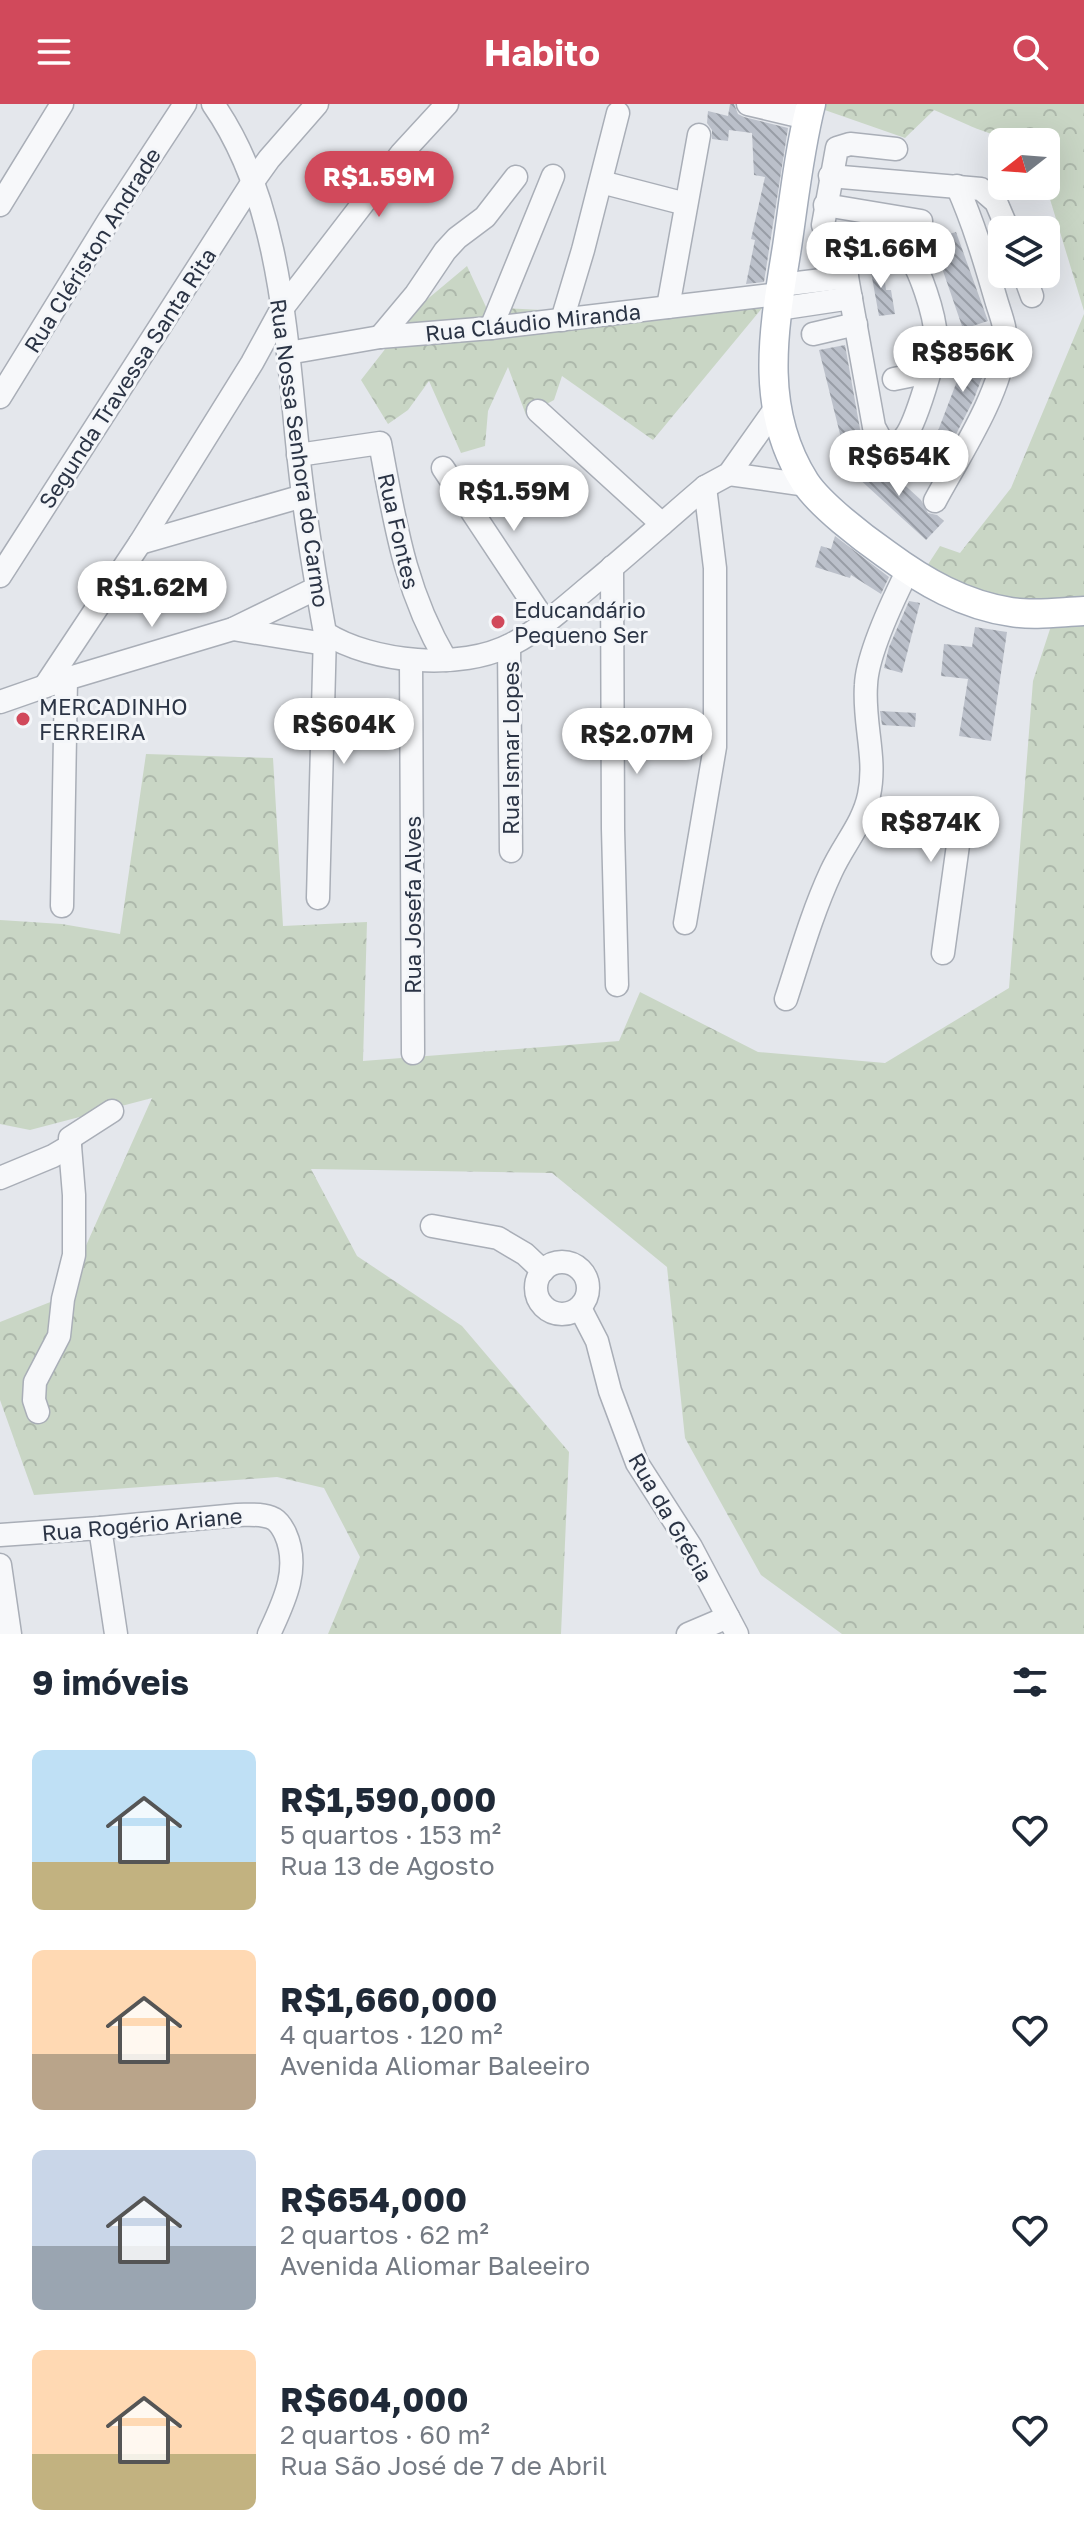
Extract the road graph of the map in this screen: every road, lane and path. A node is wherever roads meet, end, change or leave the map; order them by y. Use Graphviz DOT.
graph roads {
  1 [pos="62,104"];
  2 [pos="185,104"];
  3 [pos="213,104"];
  4 [pos="317,104"];
  5 [pos="447,104"];
  6 [pos="748,104"];
  7 [pos="809,111"];
  8 [pos="618,113"];
  9 [pos="699,135"];
  10 [pos="896,149"];
  11 [pos="553,176"];
  12 [pos="830,176"];
  13 [pos="516,177"];
  14 [pos="254,180"];
  15 [pos="601,182"];
  16 [pos="957,186"];
  17 [pos="686,204"];
  18 [pos="0,205"];
  19 [pos="825,205"];
  20 [pos="1002,216"];
  21 [pos="921,221"];
  22 [pos="844,242"];
  23 [pos="849,288"];
  24 [pos="1029,288"];
  25 [pos="779,296"];
  26 [pos="1032,296"];
  27 [pos="668,307"];
  28 [pos="281,310"];
  29 [pos="562,320"];
  30 [pos="856,324"];
  31 [pos="491,328"];
  32 [pos="813,334"];
  33 [pos="380,337"];
  34 [pos="288,353"];
  35 [pos="929,372"];
  36 [pos="894,379"];
  37 [pos="0,397"];
  38 [pos="775,409"];
  39 [pos="538,411"];
  40 [pos="298,455"];
  41 [pos="443,468"];
  42 [pos="729,474"];
  43 [pos="807,485"];
  44 [pos="705,487"];
  45 [pos="303,496"];
  46 [pos="935,501"];
  47 [pos="662,524"];
  48 [pos="140,543"];
  49 [pos="612,567"];
  50 [pos="908,570"];
  51 [pos="0,576"];
  52 [pos="317,588"];
  53 [pos="1084,611"];
  54 [pos="546,623"];
  55 [pos="233,629"];
  56 [pos="325,638"];
  57 [pos="509,646"];
  58 [pos="411,660"];
  59 [pos="446,660"];
  60 [pos="56,683"];
  61 [pos="0,702"];
  62 [pos="862,818"];
  63 [pos="511,851"];
  64 [pos="318,898"];
  65 [pos="62,906"];
  66 [pos="685,923"];
  67 [pos="943,953"];
  68 [pos="617,985"];
  69 [pos="786,999"];
  70 [pos="413,1053"];
  71 [pos="112,1111"];
  72 [pos="70,1146"];
  73 [pos="0,1178"];
  74 [pos="432,1226"];
  75 [pos="543,1271"];
  76 [pos="580,1308"];
  77 [pos="38,1412"];
  78 [pos="100,1528"];
  79 [pos="0,1535"];
  80 [pos="0,1565"];
  81 [pos="732,1626"];
  82 [pos="10,1634"];
  83 [pos="116,1634"];
  84 [pos="269,1634"];
  85 [pos="688,1634"];
  1 -- 18 [label="street"];
  2 -- 37 [label="street, Rua Clériston Andrade"];
  3 -- 14 [label="street, Rua Nossa Senhora do Carmo"];
  4 -- 14 [label="street, Segunda Travessa Santa Rita"];
  5 -- 28 [label="street"];
  6 -- 7 [label="street"];
  7 -- 25 [label="main road"];
  8 -- 15 [label="street"];
  9 -- 17 [label="street"];
  10 -- 12 [label="street"];
  11 -- 31 [label="street"];
  12 -- 16 [label="street"];
  12 -- 19 [label="street"];
  13 -- 33 [label="street"];
  14 -- 28 [label="street, Rua Nossa Senhora do Carmo"];
  14 -- 51 [label="street, Segunda Travessa Santa Rita"];
  15 -- 17 [label="street"];
  15 -- 29 [label="street"];
  16 -- 20 [label="street"];
  16 -- 46 [label="street"];
  17 -- 27 [label="street"];
  19 -- 21 [label="street"];
  19 -- 22 [label="street"];
  22 -- 23 [label="street"];
  22 -- 35 [label="street"];
  23 -- 25 [label="street, Rua Cláudio Miranda"];
  23 -- 30 [label="street"];
  24 -- 26 [label="street"];
  25 -- 27 [label="street, Rua Cláudio Miranda"];
  25 -- 38 [label="main road"];
  27 -- 29 [label="street, Rua Cláudio Miranda"];
  28 -- 34 [label="street, Rua Nossa Senhora do Carmo"];
  28 -- 48 [label="street"];
  29 -- 31 [label="street, Rua Cláudio Miranda"];
  30 -- 32 [label="street"];
  30 -- 35 [label="street"];
  31 -- 33 [label="street, Rua Cláudio Miranda"];
  33 -- 34 [label="street, Rua Cláudio Miranda"];
  34 -- 40 [label="street, Rua Nossa Senhora do Carmo"];
  35 -- 36 [label="street"];
  38 -- 42 [label="street, Rua Nossa Senhora do Carmo"];
  38 -- 43 [label="main road"];
  39 -- 47 [label="street"];
  40 -- 45 [label="street, Rua Nossa Senhora do Carmo"];
  40 -- 59 [label="street, Rua Fontes"];
  41 -- 54 [label="street"];
  42 -- 43 [label="street"];
  42 -- 44 [label="street, Rua Nossa Senhora do Carmo"];
  43 -- 50 [label="main road"];
  44 -- 47 [label="street, Rua Nossa Senhora do Carmo"];
  44 -- 66 [label="street"];
  45 -- 48 [label="street"];
  45 -- 52 [label="street, Rua Nossa Senhora do Carmo"];
  47 -- 49 [label="street, Rua Nossa Senhora do Carmo"];
  48 -- 60 [label="street"];
  49 -- 54 [label="street, Rua Nossa Senhora do Carmo"];
  49 -- 68 [label="street"];
  50 -- 53 [label="main road"];
  50 -- 62 [label="street"];
  52 -- 55 [label="street"];
  52 -- 56 [label="street, Rua Nossa Senhora do Carmo"];
  54 -- 57 [label="street, Rua Nossa Senhora do Carmo"];
  55 -- 56 [label="street"];
  55 -- 60 [label="street"];
  56 -- 58 [label="street, Rua Nossa Senhora do Carmo"];
  56 -- 64 [label="street"];
  57 -- 59 [label="street, Rua Nossa Senhora do Carmo"];
  57 -- 63 [label="street, Rua Ismar Lopes"];
  58 -- 59 [label="street, Rua Nossa Senhora do Carmo"];
  58 -- 70 [label="street, Rua Josefa Alves"];
  60 -- 61 [label="street"];
  60 -- 65 [label="street"];
  62 -- 67 [label="street"];
  62 -- 69 [label="street"];
  71 -- 72 [label="street"];
  72 -- 73 [label="street"];
  72 -- 77 [label="street"];
  74 -- 75 [label="street"];
  75 -- 76 [label="street"];
  75 -- 76 [label="street"];
  76 -- 81 [label="street, Rua da Grécia"];
  78 -- 79 [label="street, Rua Rogério Ariane"];
  78 -- 83 [label="street"];
  78 -- 84 [label="street, Rua Rogério Ariane"];
  80 -- 82 [label="street"];
  81 -- 85 [label="street"];
}
